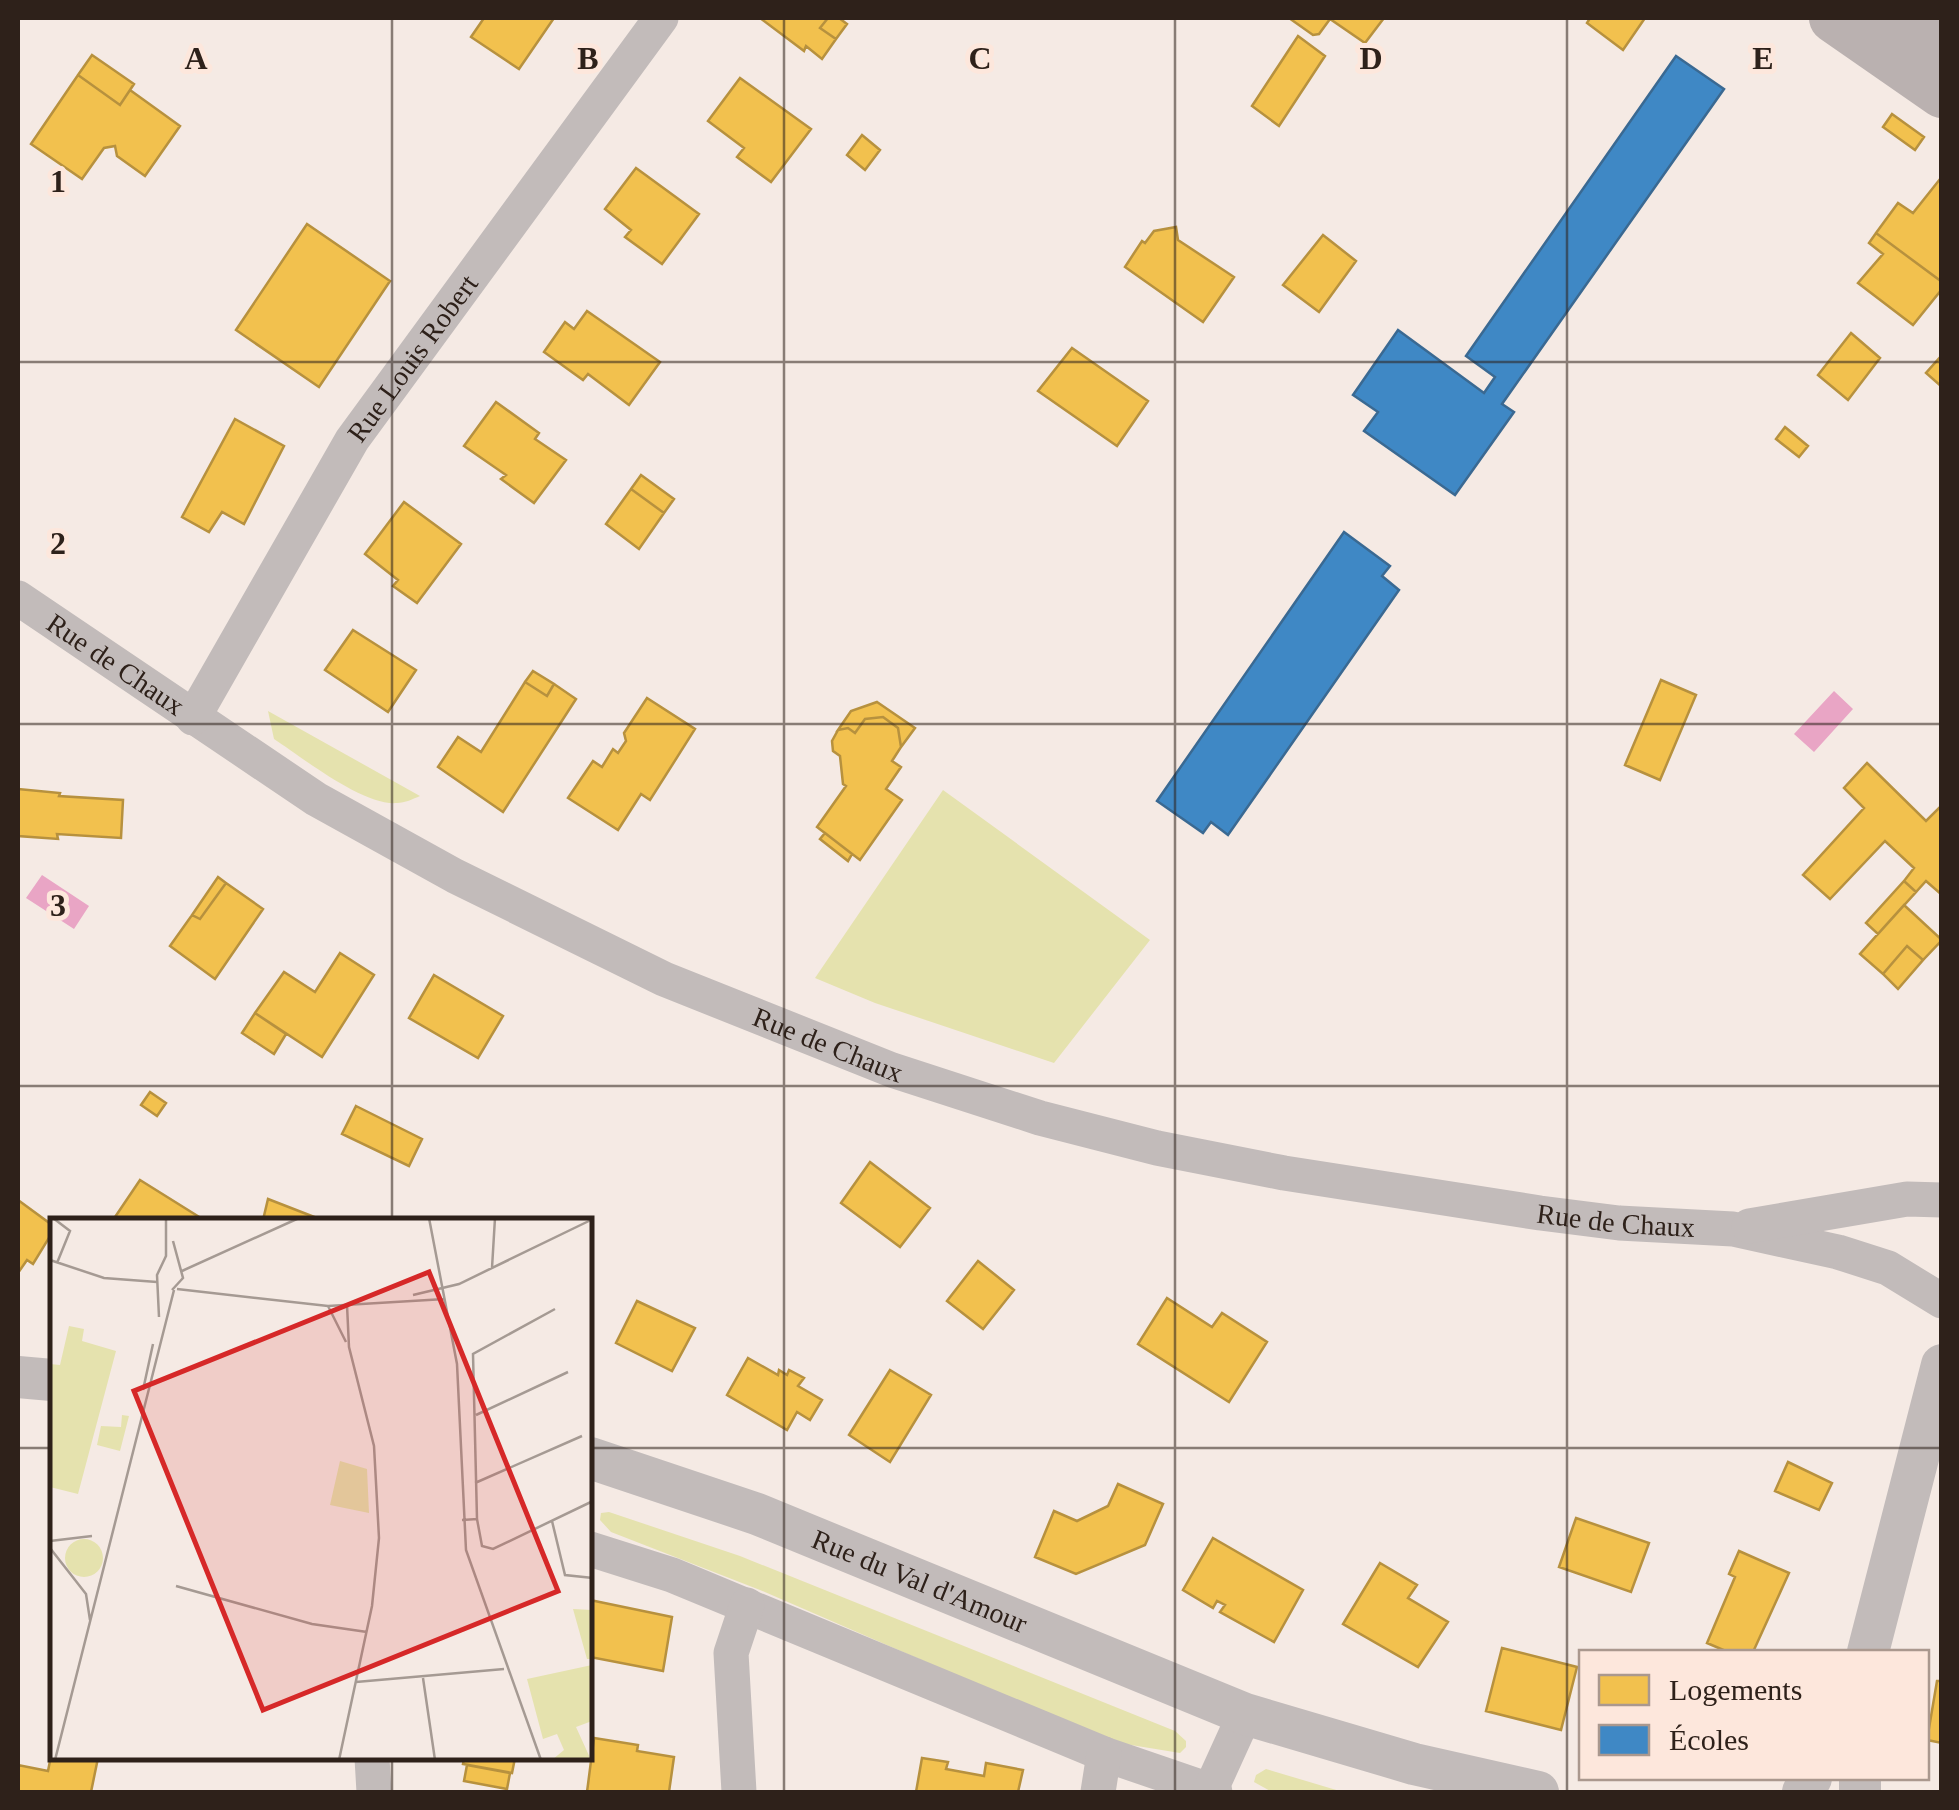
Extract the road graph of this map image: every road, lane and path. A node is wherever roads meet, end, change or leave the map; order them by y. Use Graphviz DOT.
graph roads {
  1 [pos="661,18"];
  2 [pos="1834,18"];
  3 [pos="1900,18"];
  4 [pos="1942,46"];
  5 [pos="1942,93"];
  6 [pos="18,598"];
  7 [pos="193,718"];
  8 [pos="1942,1200"];
  9 [pos="1733,1229"];
  10 [pos="1942,1301"];
  11 [pos="1942,1365"];
  12 [pos="18,1378"];
  13 [pos="50,1380"];
  14 [pos="592,1459"];
  15 [pos="592,1550"];
  16 [pos="747,1605"];
  17 [pos="1869,1650"];
  18 [pos="1245,1714"];
  19 [pos="1104,1754"];
  20 [pos="372,1760"];
  21 [pos="374,1792"];
  22 [pos="739,1792"];
  23 [pos="1098,1792"];
  24 [pos="1213,1792"];
  25 [pos="1538,1792"];
  1 -- 7 [label="street, Rue Louis Robert"];
  2 -- 5 [label="main road"];
  3 -- 4 [label="main road"];
  6 -- 7 [label="street, Rue de Chaux"];
  7 -- 9 [label="street, Rue de Chaux"];
  8 -- 9 [label="street, Rue de Chaux"];
  9 -- 10 [label="street, Rue de Chaux"];
  11 -- 17 [label="street"];
  12 -- 13 [label="street"];
  14 -- 18 [label="street, Rue du Val d'Amour"];
  15 -- 16 [label="street"];
  16 -- 19 [label="street"];
  16 -- 22 [label="street"];
  18 -- 24 [label="street"];
  18 -- 25 [label="street, Rue du Val d'Amour"];
  19 -- 23 [label="street"];
  19 -- 24 [label="street"];
  20 -- 21 [label="street"];
}
